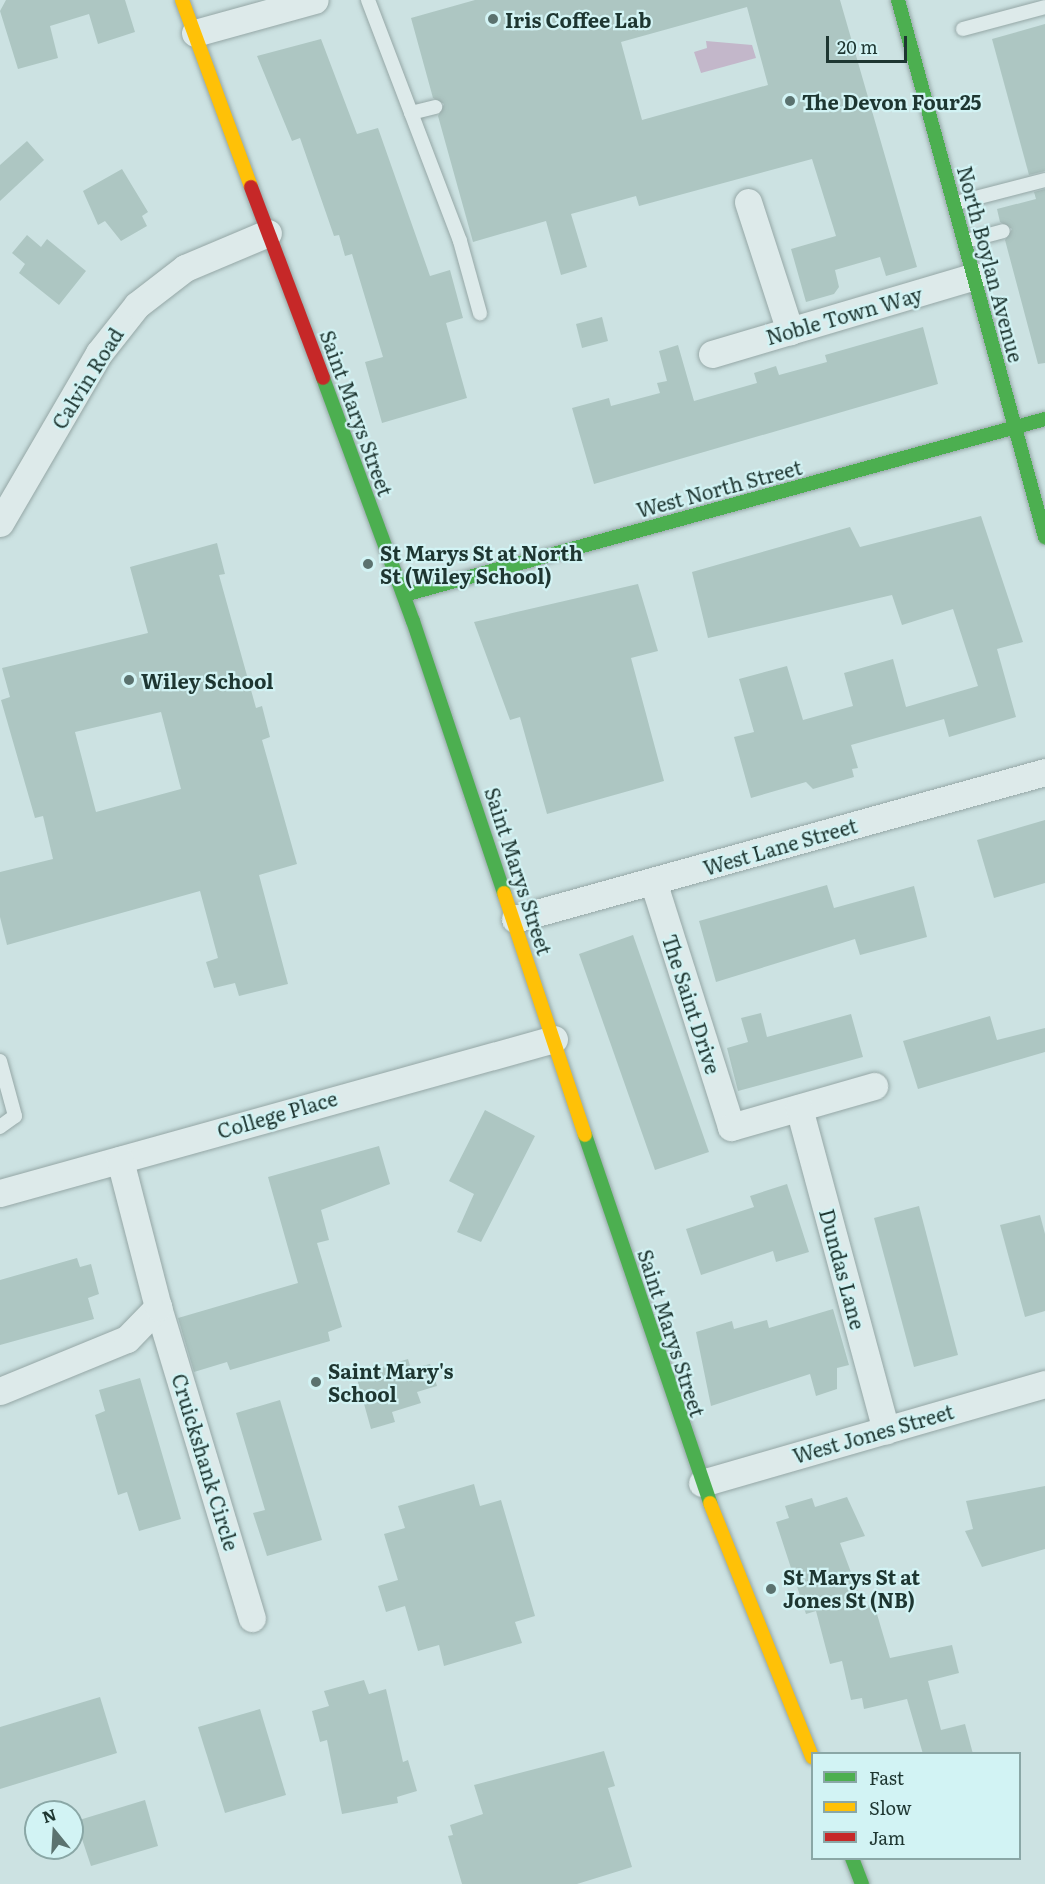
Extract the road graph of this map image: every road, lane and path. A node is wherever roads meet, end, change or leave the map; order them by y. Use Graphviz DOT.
graph roads {
  1 [pos="182,0"];
  2 [pos="315,0"];
  3 [pos="368,0"];
  4 [pos="898,0"];
  5 [pos="1045,7"];
  6 [pos="963,29"];
  7 [pos="195,33"];
  8 [pos="435,107"];
  9 [pos="411,113"];
  10 [pos="1045,180"];
  11 [pos="748,202"];
  12 [pos="956,203"];
  13 [pos="1003,231"];
  14 [pos="268,232"];
  15 [pos="966,241"];
  16 [pos="975,276"];
  17 [pos="480,313"];
  18 [pos="790,331"];
  19 [pos="712,354"];
  20 [pos="1045,419"];
  21 [pos="1015,427"];
  22 [pos="0,523"];
  23 [pos="1045,537"];
  24 [pos="404,595"];
  25 [pos="1045,772"];
  26 [pos="653,881"];
  27 [pos="515,920"];
  28 [pos="554,1039"];
  29 [pos="0,1061"];
  30 [pos="874,1086"];
  31 [pos="798,1108"];
  32 [pos="0,1127"];
  33 [pos="120,1160"];
  34 [pos="0,1193"];
  35 [pos="158,1307"];
  36 [pos="1045,1384"];
  37 [pos="0,1390"];
  38 [pos="886,1430"];
  39 [pos="702,1483"];
  40 [pos="252,1618"];
  41 [pos="811,1752"];
  42 [pos="853,1860"];
  43 [pos="862,1884"];
  1 -- 7 [label="main road, Saint Marys Street"];
  2 -- 7 [label="street"];
  3 -- 9 [label="lane"];
  4 -- 12 [label="main road, North Boylan Avenue"];
  5 -- 6 [label="lane"];
  7 -- 14 [label="main road, Saint Marys Street"];
  8 -- 9 [label="lane"];
  9 -- 17 [label="lane"];
  10 -- 12 [label="lane"];
  11 -- 18 [label="street"];
  12 -- 15 [label="main road, North Boylan Avenue"];
  13 -- 15 [label="lane"];
  14 -- 22 [label="street, Calvin Road"];
  14 -- 24 [label="main road, Saint Marys Street"];
  15 -- 16 [label="main road, North Boylan Avenue"];
  16 -- 18 [label="street, Noble Town Way"];
  16 -- 21 [label="main road, North Boylan Avenue"];
  18 -- 19 [label="street, Noble Town Way"];
  20 -- 21 [label="main road, West North Street"];
  21 -- 23 [label="main road, North Boylan Avenue"];
  21 -- 24 [label="main road, West North Street"];
  24 -- 27 [label="main road, Saint Marys Street"];
  25 -- 26 [label="street, West Lane Street"];
  26 -- 27 [label="street, West Lane Street"];
  26 -- 31 [label="street, The Saint Drive"];
  27 -- 28 [label="main road, Saint Marys Street"];
  28 -- 33 [label="street, College Place"];
  28 -- 39 [label="main road, Saint Marys Street"];
  29 -- 32 [label="lane"];
  30 -- 31 [label="street"];
  31 -- 38 [label="street, Dundas Lane"];
  33 -- 34 [label="street, College Place"];
  33 -- 35 [label="street, Cruickshank Circle"];
  35 -- 37 [label="street"];
  35 -- 40 [label="street, Cruickshank Circle"];
  36 -- 38 [label="street, West Jones Street"];
  38 -- 39 [label="street, West Jones Street"];
  39 -- 41 [label="main road, Saint Marys Street"];
  42 -- 43 [label="main road"];
}
